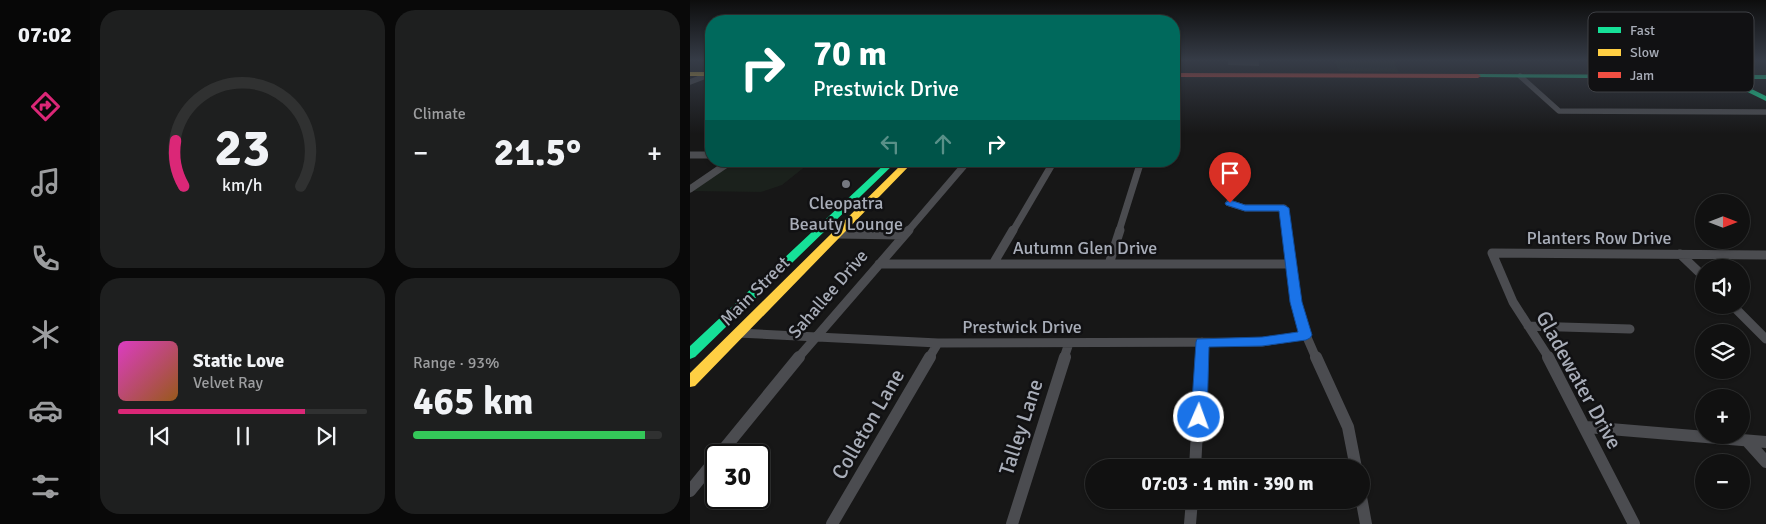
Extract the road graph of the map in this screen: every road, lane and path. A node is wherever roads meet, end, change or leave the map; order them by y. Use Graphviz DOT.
graph roads {
  1 [pos="1530,84"];
  2 [pos="1752,92"];
  3 [pos="1766,99"];
  4 [pos="1766,112"];
  5 [pos="690,155"];
  6 [pos="705,155"];
  7 [pos="722,167"];
  8 [pos="887,167"];
  9 [pos="904,167"];
  10 [pos="963,167"];
  11 [pos="1050,167"];
  12 [pos="1139,167"];
  13 [pos="690,189"];
  14 [pos="1230,203"];
  15 [pos="1284,208"];
  16 [pos="835,235"];
  17 [pos="903,235"];
  18 [pos="812,236"];
  19 [pos="1492,253"];
  20 [pos="1680,254"];
  21 [pos="1766,255"];
  22 [pos="879,264"];
  23 [pos="993,264"];
  24 [pos="1109,264"];
  25 [pos="1292,264"];
  26 [pos="1695,269"];
  27 [pos="1741,314"];
  28 [pos="1528,326"];
  29 [pos="1630,329"];
  30 [pos="738,333"];
  31 [pos="1306,335"];
  32 [pos="816,336"];
  33 [pos="1766,339"];
  34 [pos="1202,342"];
  35 [pos="1069,343"];
  36 [pos="938,344"];
  37 [pos="690,354"];
  38 [pos="690,382"];
  39 [pos="1586,427"];
  40 [pos="1695,437"];
  41 [pos="1750,442"];
  42 [pos="1766,442"];
  43 [pos="728,444"];
  44 [pos="1750,444"];
  45 [pos="1196,459"];
  46 [pos="1354,459"];
  47 [pos="1766,462"];
  48 [pos="705,473"];
  49 [pos="690,491"];
  50 [pos="1191,509"];
  51 [pos="1363,509"];
  52 [pos="832,524"];
  53 [pos="1012,524"];
  54 [pos="1190,524"];
  55 [pos="1366,524"];
  56 [pos="1634,524"];
  1 -- 4 [label="street"];
  2 -- 3 [label="main road"];
  5 -- 6 [label="street"];
  7 -- 13 [label="street"];
  8 -- 18 [label="main road, Main Street"];
  9 -- 16 [label="main road, Main Street"];
  10 -- 17 [label="street, Sahallee Drive"];
  11 -- 23 [label="street"];
  12 -- 24 [label="street"];
  14 -- 15 [label="street"];
  15 -- 25 [label="street"];
  16 -- 17 [label="street"];
  16 -- 18 [label="main road"];
  16 -- 30 [label="main road, Main Street"];
  17 -- 22 [label="street, Sahallee Drive"];
  18 -- 37 [label="main road, Main Street"];
  19 -- 20 [label="street, Planters Row Drive"];
  19 -- 28 [label="street, Gladewater Drive"];
  20 -- 21 [label="street, Planters Row Drive"];
  20 -- 26 [label="street"];
  22 -- 23 [label="street, Autumn Glen Drive"];
  22 -- 32 [label="street, Sahallee Drive"];
  23 -- 24 [label="street, Autumn Glen Drive"];
  24 -- 25 [label="street, Autumn Glen Drive"];
  25 -- 31 [label="street"];
  27 -- 33 [label="street"];
  28 -- 29 [label="street"];
  28 -- 39 [label="street, Gladewater Drive"];
  30 -- 32 [label="street, Prestwick Drive"];
  30 -- 38 [label="main road, Main Street"];
  31 -- 34 [label="street, Prestwick Drive"];
  31 -- 46 [label="street"];
  32 -- 36 [label="street, Prestwick Drive"];
  32 -- 43 [label="street, Sahallee Drive"];
  34 -- 35 [label="street, Prestwick Drive"];
  34 -- 45 [label="street"];
  35 -- 36 [label="street, Prestwick Drive"];
  35 -- 53 [label="street, Talley Lane"];
  36 -- 52 [label="street, Colleton Lane"];
  39 -- 40 [label="street"];
  39 -- 56 [label="street, Gladewater Drive"];
  41 -- 42 [label="street"];
  44 -- 47 [label="street"];
  48 -- 49 [label="street"];
  50 -- 54 [label="street"];
  51 -- 55 [label="street"];
}
